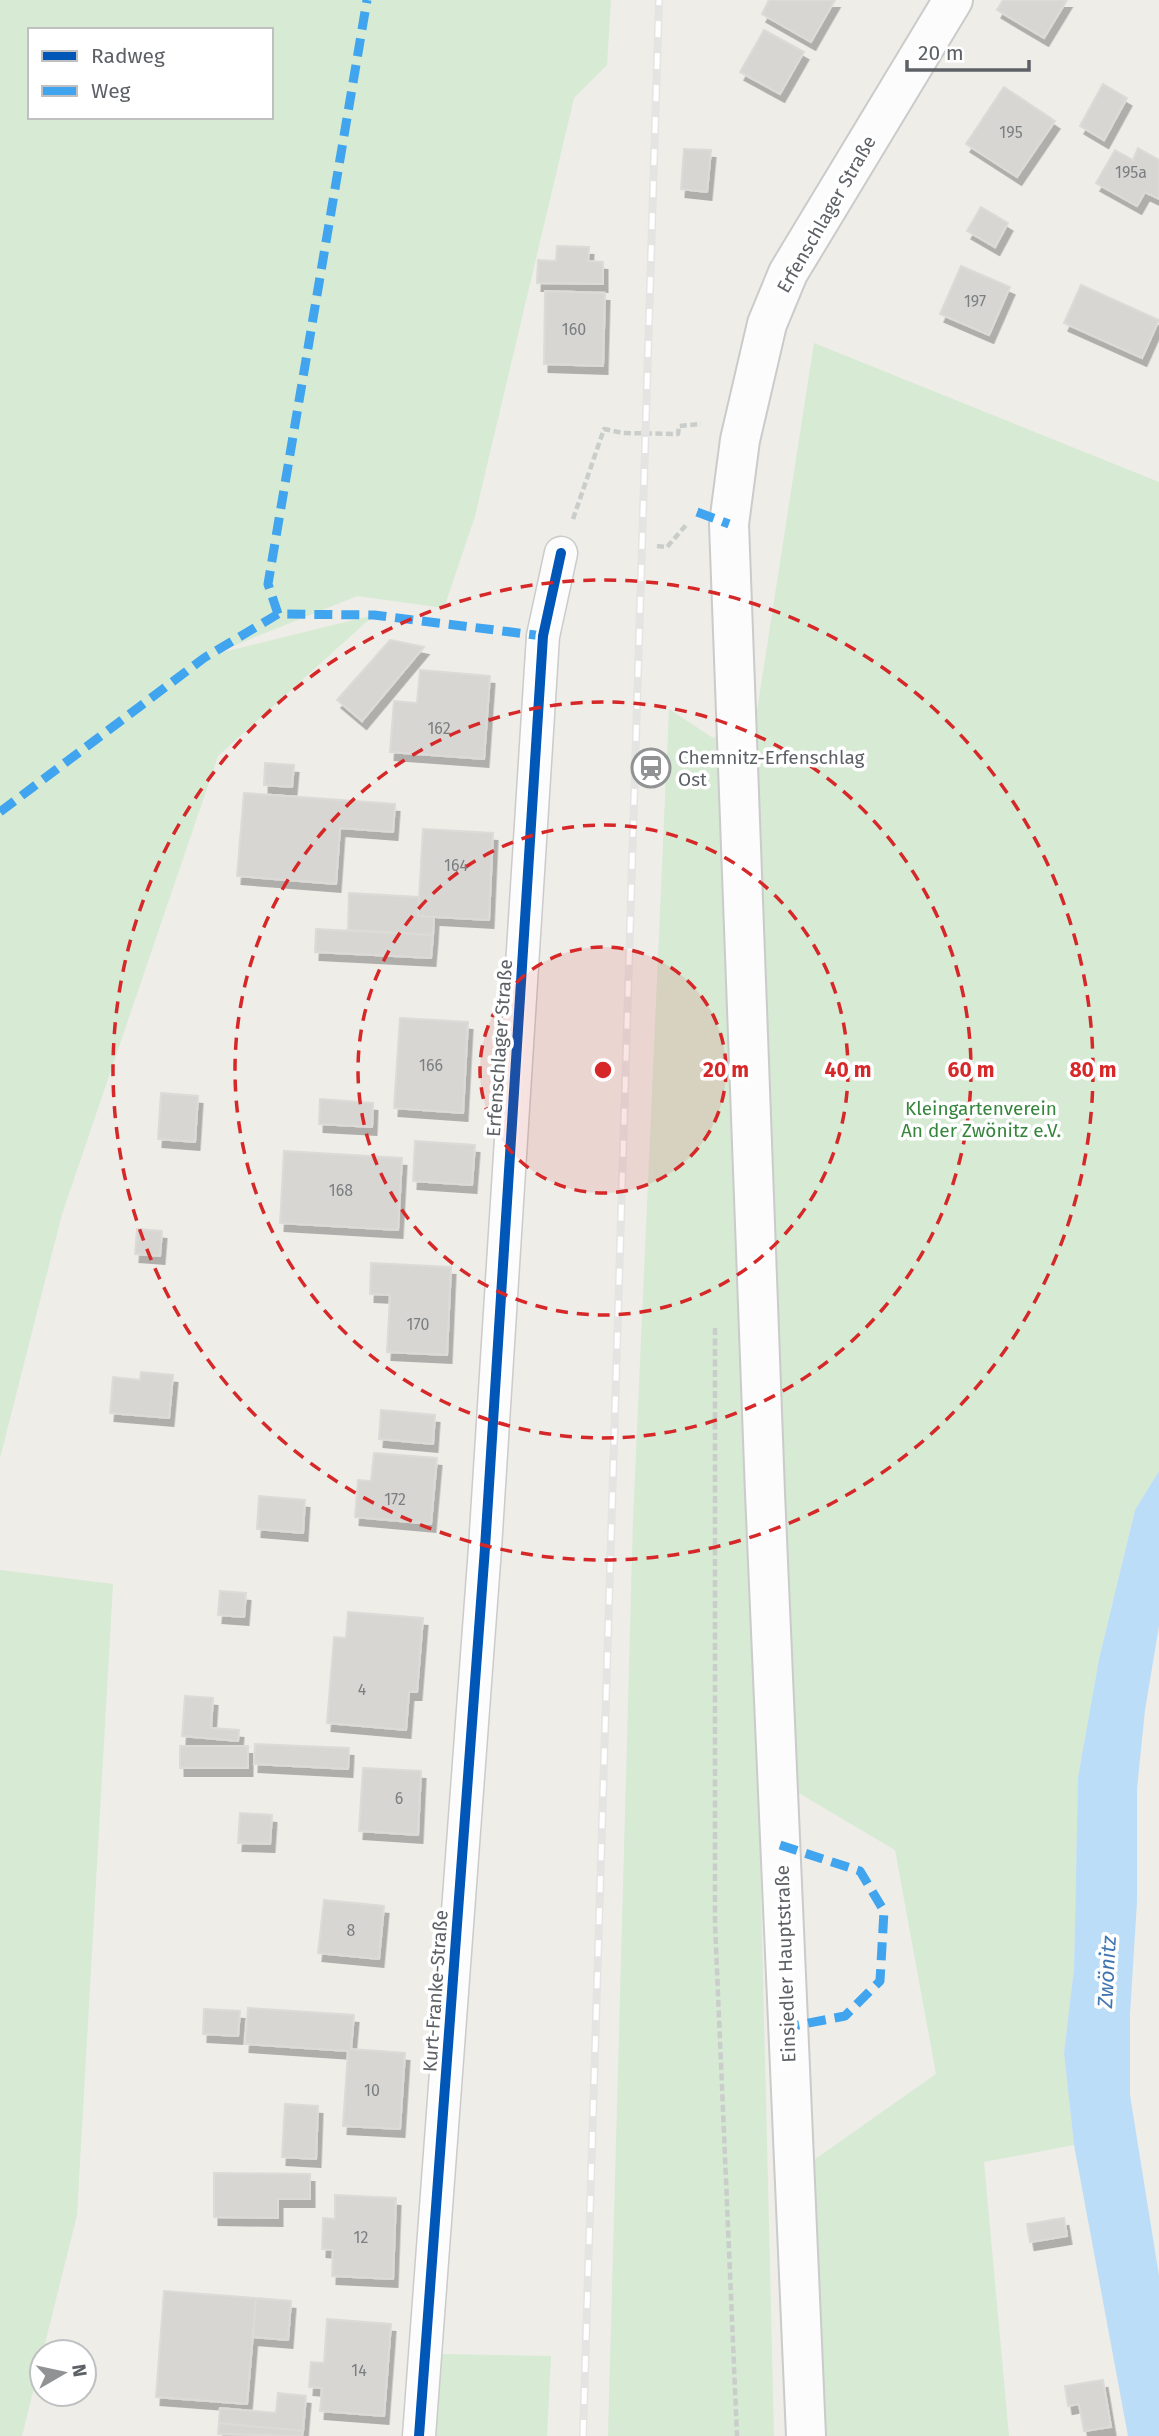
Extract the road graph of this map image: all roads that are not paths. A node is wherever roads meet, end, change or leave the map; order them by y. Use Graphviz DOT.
graph roads {
  1 [pos="953,0"];
  2 [pos="561,553"];
  3 [pos="765,1493"];
  4 [pos="485,1548"];
  5 [pos="419,2436"];
  6 [pos="806,2436"];
  1 -- 3 [label="main road, Erfenschlager Straße"];
  2 -- 4 [label="street, Erfenschlager Straße"];
  3 -- 6 [label="main road, Einsiedler Hauptstraße"];
  4 -- 5 [label="street, Kurt-Franke-Straße"];
}
